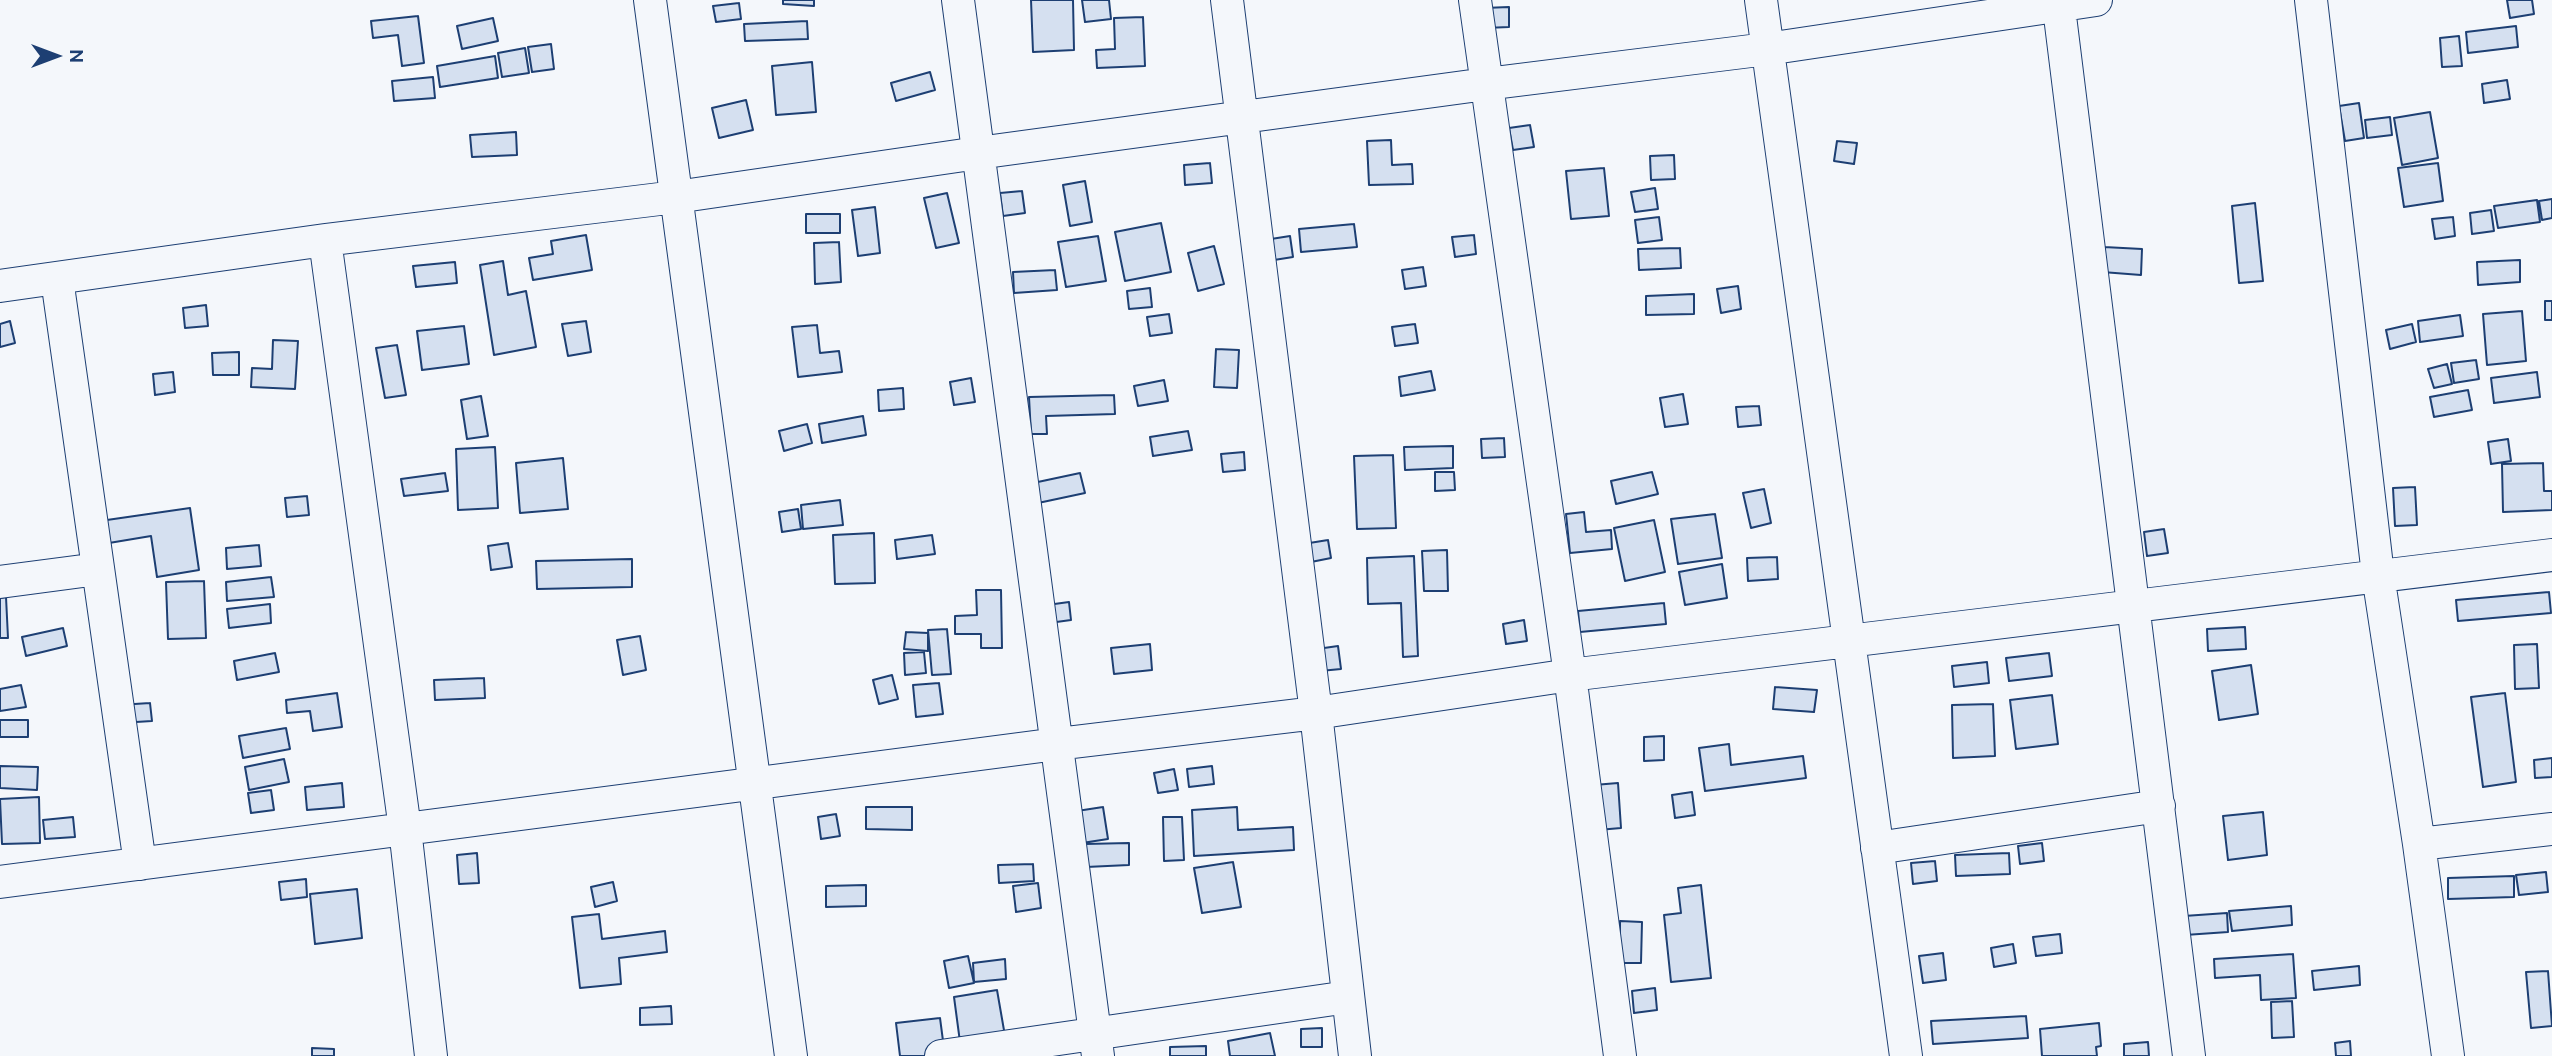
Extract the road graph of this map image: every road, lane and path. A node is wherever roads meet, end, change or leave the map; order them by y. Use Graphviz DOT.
graph roads {
  1 [pos="650,0"];
  2 [pos="958,0"];
  3 [pos="1227,0"];
  4 [pos="1475,0"];
  5 [pos="1761,0"];
  6 [pos="2096,0"];
  7 [pos="2311,0"];
  8 [pos="2058,3"];
  9 [pos="1767,49"];
  10 [pos="1486,83"];
  11 [pos="1243,118"];
  12 [pos="978,153"];
  13 [pos="676,197"];
  14 [pos="325,240"];
  15 [pos="57,278"];
  16 [pos="0,286"];
  17 [pos="2552,555"];
  18 [pos="98,569"];
  19 [pos="2378,576"];
  20 [pos="0,582"];
  21 [pos="2132,605"];
  22 [pos="1848,639"];
  23 [pos="1570,675"];
  24 [pos="1316,713"];
  25 [pos="1056,744"];
  26 [pos="755,783"];
  27 [pos="2158,806"];
  28 [pos="405,829"];
  29 [pos="2552,829"];
  30 [pos="2419,845"];
  31 [pos="1877,848"];
  32 [pos="140,863"];
  33 [pos="0,882"];
  34 [pos="1348,998"];
  35 [pos="1096,1045"];
  36 [pos="431,1056"];
  37 [pos="791,1056"];
  38 [pos="941,1056"];
  39 [pos="1356,1056"];
  40 [pos="1620,1056"];
  41 [pos="1906,1056"];
  42 [pos="2189,1056"];
  43 [pos="2448,1056"];
  1 -- 13 [label="street"];
  2 -- 12 [label="street"];
  3 -- 11 [label="street"];
  4 -- 10 [label="street"];
  5 -- 9 [label="street"];
  6 -- 8 [label="street"];
  7 -- 19 [label="street"];
  8 -- 9 [label="street"];
  8 -- 21 [label="street"];
  9 -- 10 [label="street"];
  9 -- 22 [label="street"];
  10 -- 11 [label="street"];
  10 -- 23 [label="street"];
  11 -- 12 [label="street"];
  11 -- 24 [label="street"];
  12 -- 13 [label="street"];
  12 -- 25 [label="street"];
  13 -- 14 [label="street"];
  13 -- 26 [label="street"];
  14 -- 15 [label="street"];
  14 -- 28 [label="street"];
  15 -- 16 [label="street"];
  15 -- 18 [label="street"];
  17 -- 19 [label="street"];
  18 -- 20 [label="street"];
  18 -- 32 [label="street"];
  19 -- 21 [label="street"];
  19 -- 30 [label="street"];
  21 -- 22 [label="street"];
  21 -- 27 [label="street"];
  22 -- 23 [label="street"];
  22 -- 31 [label="street"];
  23 -- 24 [label="street"];
  23 -- 40 [label="street"];
  24 -- 25 [label="street"];
  24 -- 34 [label="street"];
  25 -- 26 [label="street"];
  25 -- 35 [label="street"];
  26 -- 28 [label="street"];
  26 -- 37 [label="street"];
  27 -- 31 [label="street"];
  27 -- 42 [label="street"];
  28 -- 32 [label="street"];
  28 -- 36 [label="street"];
  29 -- 30 [label="street"];
  30 -- 43 [label="street"];
  31 -- 41 [label="street"];
  32 -- 33 [label="street"];
  34 -- 35 [label="street"];
  34 -- 39 [label="street"];
  35 -- 38 [label="street"];
}
